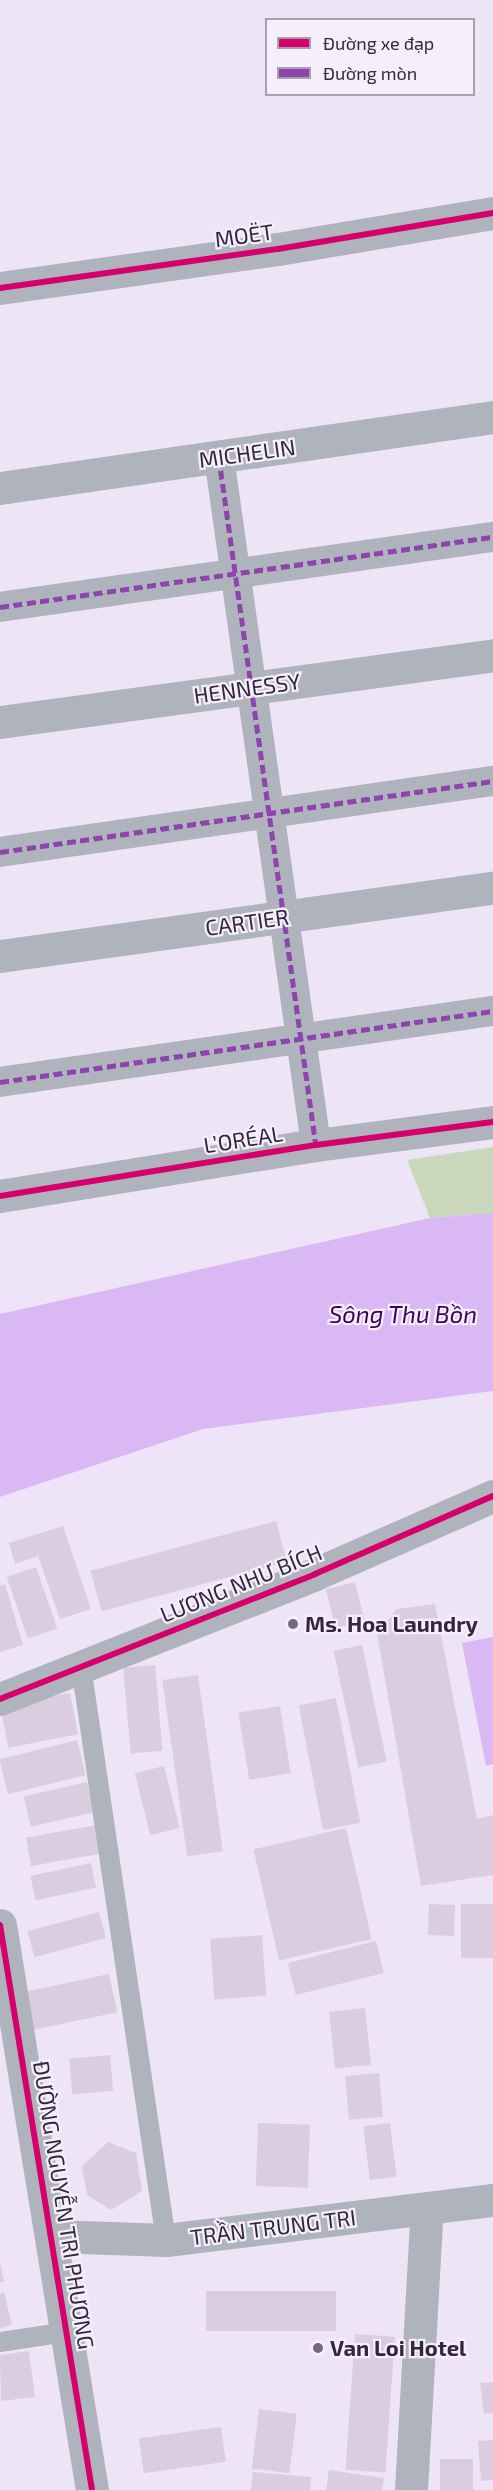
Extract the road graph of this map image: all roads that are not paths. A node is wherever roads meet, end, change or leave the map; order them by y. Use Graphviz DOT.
graph roads {
  1 [pos="493,213"];
  2 [pos="0,288"];
  3 [pos="493,417"];
  4 [pos="219,457"];
  5 [pos="0,488"];
  6 [pos="493,537"];
  7 [pos="236,574"];
  8 [pos="0,607"];
  9 [pos="493,655"];
  10 [pos="252,688"];
  11 [pos="0,722"];
  12 [pos="493,781"];
  13 [pos="270,813"];
  14 [pos="0,852"];
  15 [pos="493,888"];
  16 [pos="284,917"];
  17 [pos="0,956"];
  18 [pos="493,1011"];
  19 [pos="303,1037"];
  20 [pos="0,1082"];
  21 [pos="493,1122"];
  22 [pos="316,1145"];
  23 [pos="0,1196"];
  24 [pos="493,1496"];
  25 [pos="81,1666"];
  26 [pos="0,1699"];
  27 [pos="0,1925"];
  28 [pos="493,2200"];
  29 [pos="427,2208"];
  30 [pos="52,2236"];
  31 [pos="166,2240"];
  32 [pos="65,2332"];
  33 [pos="0,2342"];
  34 [pos="92,2490"];
  35 [pos="411,2490"];
  1 -- 2 [label="street, MOËT"];
  3 -- 4 [label="street, MICHELIN"];
  4 -- 5 [label="street, MICHELIN"];
  4 -- 7 [label="street"];
  6 -- 7 [label="street"];
  7 -- 8 [label="street"];
  7 -- 10 [label="street"];
  9 -- 10 [label="street, HENNESSY"];
  10 -- 11 [label="street, HENNESSY"];
  10 -- 13 [label="street"];
  12 -- 13 [label="street"];
  13 -- 14 [label="street"];
  13 -- 16 [label="street"];
  15 -- 16 [label="street, CARTIER"];
  16 -- 17 [label="street, CARTIER"];
  16 -- 19 [label="street"];
  18 -- 19 [label="street"];
  19 -- 20 [label="street"];
  19 -- 22 [label="street"];
  21 -- 22 [label="street, L’ORÉAL"];
  22 -- 23 [label="street, L’ORÉAL"];
  24 -- 25 [label="street, LƯƠNG NHƯ BÍCH"];
  25 -- 26 [label="street, LƯƠNG NHƯ BÍCH"];
  25 -- 31 [label="lane"];
  27 -- 30 [label="street, ĐƯỜNG NGUYỄN TRI PHƯƠNG"];
  28 -- 29 [label="street, TRẦN TRUNG TRI"];
  29 -- 31 [label="street, TRẦN TRUNG TRI"];
  29 -- 35 [label="street"];
  30 -- 31 [label="street, TRẦN TRUNG TRI"];
  30 -- 32 [label="street, ĐƯỜNG NGUYỄN TRI PHƯƠNG"];
  32 -- 33 [label="lane"];
  32 -- 34 [label="street, ĐƯỜNG NGUYỄN TRI PHƯƠNG"];
}
